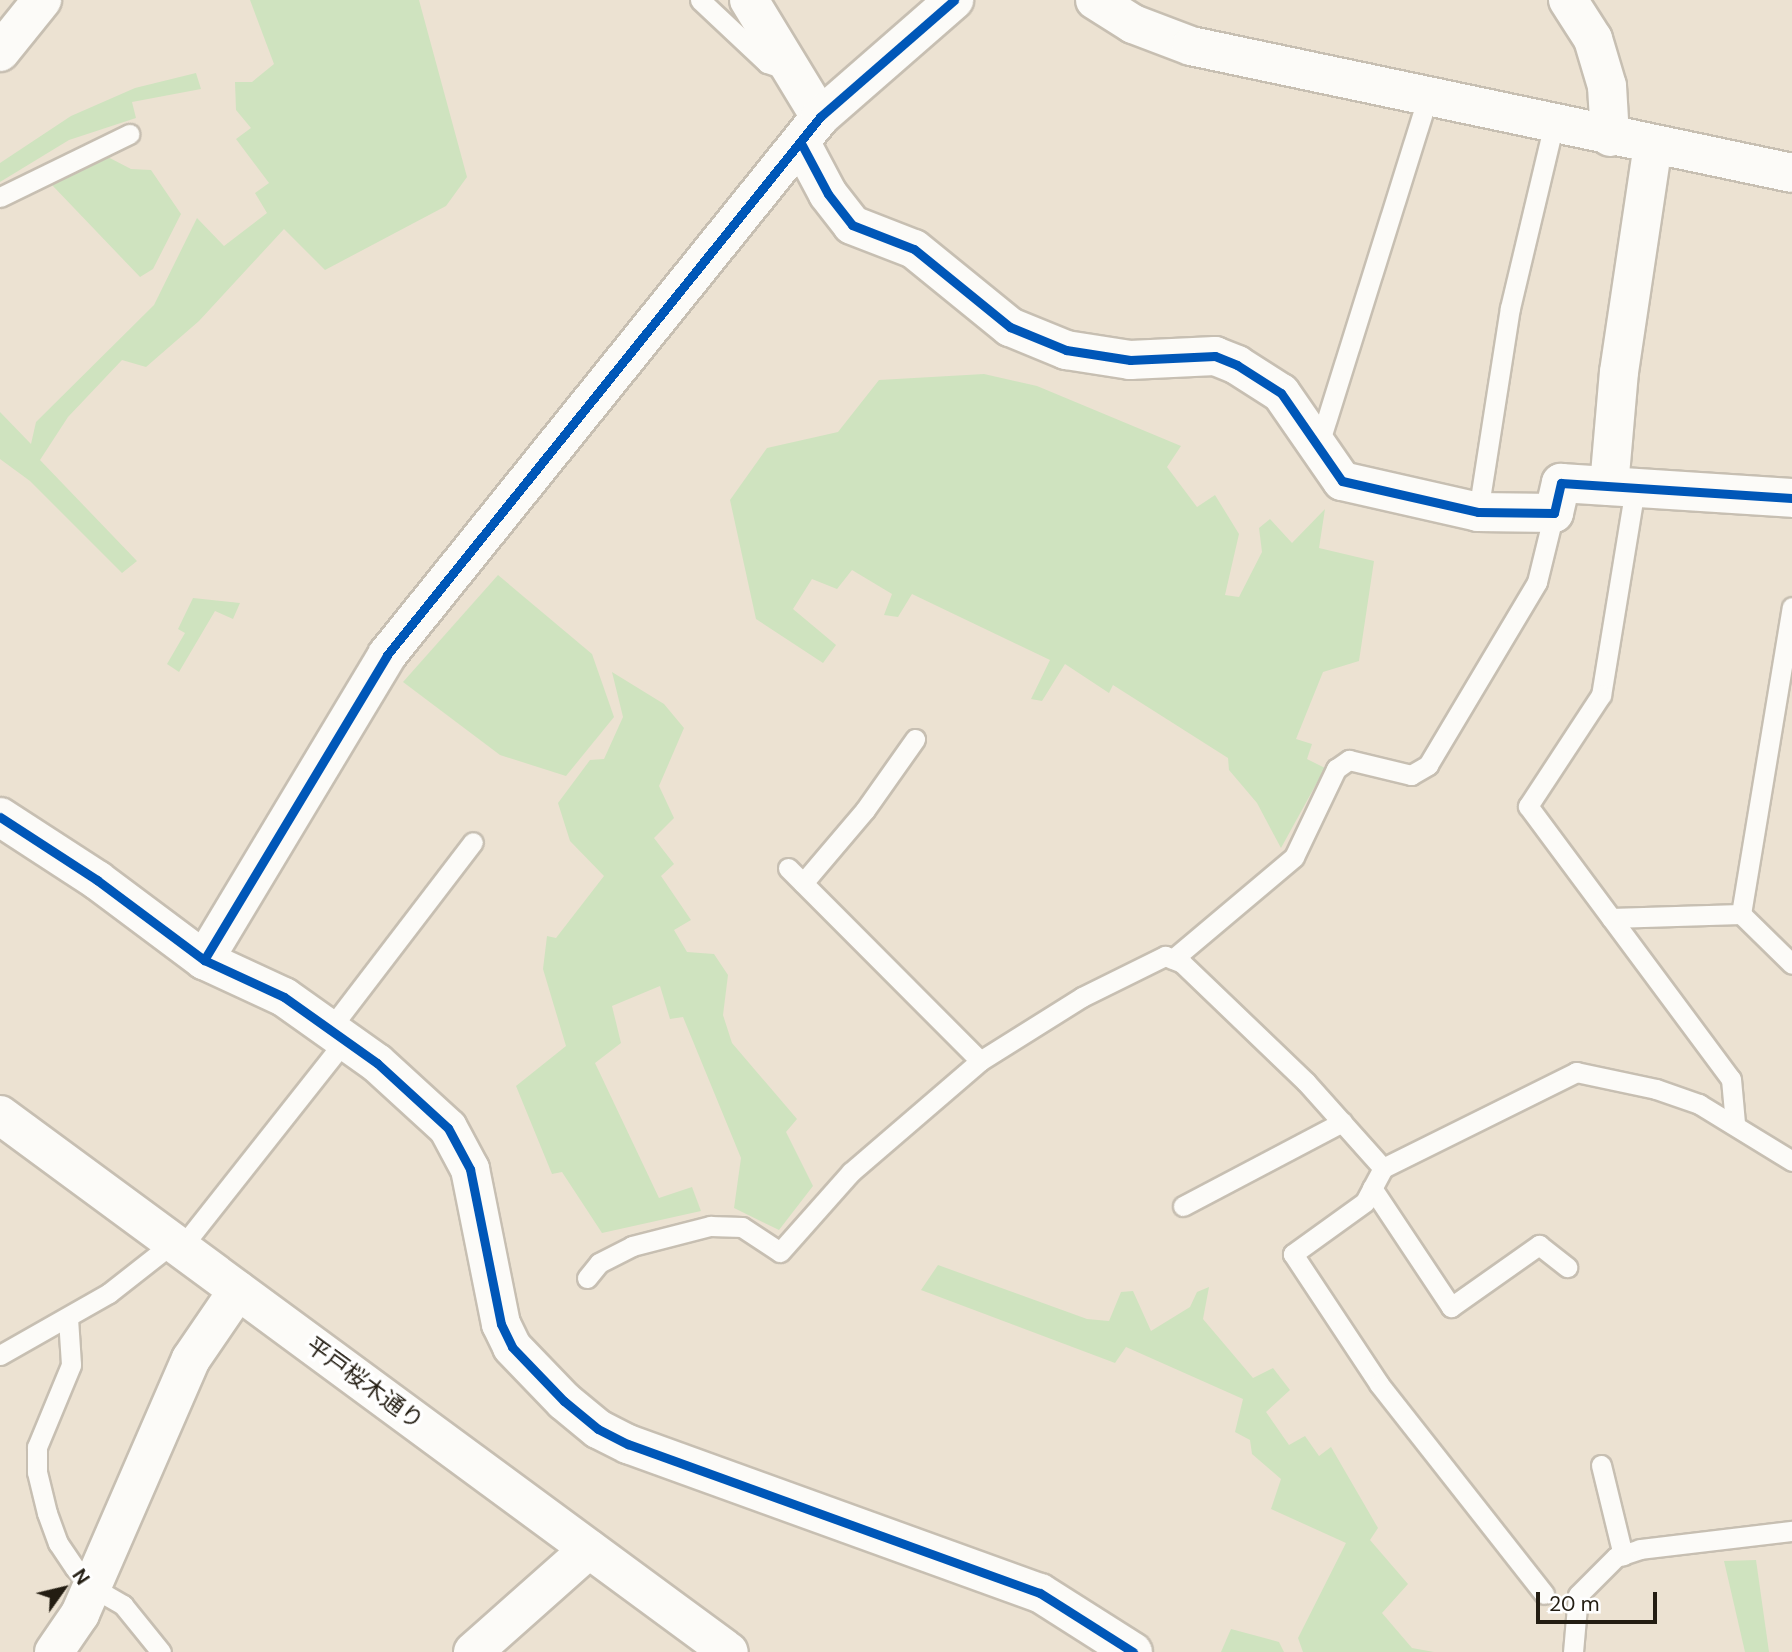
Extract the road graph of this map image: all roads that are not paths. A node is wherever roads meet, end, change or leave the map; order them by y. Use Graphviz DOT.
graph roads {
  1 [pos="42,0"];
  2 [pos="700,0"];
  3 [pos="749,0"];
  4 [pos="954,0"];
  5 [pos="1095,0"];
  6 [pos="1567,0"];
  7 [pos="0,52"];
  8 [pos="792,71"];
  9 [pos="1428,97"];
  10 [pos="1554,124"];
  11 [pos="811,131"];
  12 [pos="130,134"];
  13 [pos="1610,137"];
  14 [pos="1653,145"];
  15 [pos="1792,173"];
  16 [pos="0,197"];
  17 [pos="1319,444"];
  18 [pos="1622,487"];
  19 [pos="1792,498"];
  20 [pos="1478,512"];
  21 [pos="1554,513"];
  22 [pos="1792,607"];
  23 [pos="915,738"];
  24 [pos="0,817"];
  25 [pos="473,842"];
  26 [pos="788,868"];
  27 [pos="803,883"];
  28 [pos="1741,914"];
  29 [pos="1611,918"];
  30 [pos="1172,959"];
  31 [pos="204,960"];
  32 [pos="1792,964"];
  33 [pos="338,1035"];
  34 [pos="980,1061"];
  35 [pos="0,1115"];
  36 [pos="1342,1122"];
  37 [pos="1735,1124"];
  38 [pos="1792,1161"];
  39 [pos="1382,1168"];
  40 [pos="1372,1188"];
  41 [pos="1183,1206"];
  42 [pos="177,1245"];
  43 [pos="1567,1267"];
  44 [pos="587,1278"];
  45 [pos="238,1290"];
  46 [pos="68,1318"];
  47 [pos="0,1356"];
  48 [pos="1601,1465"];
  49 [pos="1792,1531"];
  50 [pos="589,1549"];
  51 [pos="1623,1555"];
  52 [pos="92,1587"];
  53 [pos="1544,1594"];
  54 [pos="54,1652"];
  55 [pos="161,1652"];
  56 [pos="473,1652"];
  57 [pos="729,1652"];
  58 [pos="1133,1652"];
  59 [pos="1573,1652"];
  1 -- 7 [label="street"];
  2 -- 8 [label="lane"];
  3 -- 8 [label="street"];
  4 -- 11 [label="street"];
  5 -- 9 [label="street"];
  6 -- 13 [label="street"];
  8 -- 11 [label="street"];
  9 -- 10 [label="street"];
  9 -- 17 [label="lane"];
  10 -- 13 [label="street"];
  10 -- 20 [label="lane"];
  11 -- 17 [label="street"];
  11 -- 31 [label="street"];
  12 -- 16 [label="lane"];
  13 -- 14 [label="street"];
  14 -- 15 [label="street"];
  14 -- 18 [label="street"];
  17 -- 20 [label="street"];
  18 -- 19 [label="street"];
  18 -- 21 [label="street"];
  18 -- 29 [label="lane"];
  20 -- 21 [label="street"];
  21 -- 30 [label="lane"];
  22 -- 28 [label="lane"];
  23 -- 27 [label="lane"];
  24 -- 31 [label="street"];
  25 -- 33 [label="lane"];
  26 -- 27 [label="lane"];
  27 -- 34 [label="lane"];
  28 -- 29 [label="lane"];
  28 -- 32 [label="lane"];
  29 -- 37 [label="lane"];
  30 -- 34 [label="lane"];
  30 -- 36 [label="lane"];
  31 -- 33 [label="street"];
  33 -- 42 [label="lane"];
  33 -- 58 [label="street"];
  34 -- 44 [label="lane"];
  35 -- 42 [label="street, 平戸桜木通り"];
  36 -- 39 [label="lane"];
  36 -- 41 [label="lane"];
  37 -- 38 [label="lane"];
  37 -- 39 [label="lane"];
  39 -- 40 [label="lane"];
  40 -- 43 [label="lane"];
  40 -- 53 [label="lane"];
  42 -- 45 [label="street, 平戸桜木通り"];
  42 -- 46 [label="lane"];
  45 -- 50 [label="street, 平戸桜木通り"];
  45 -- 52 [label="street"];
  46 -- 47 [label="lane"];
  46 -- 52 [label="lane"];
  48 -- 51 [label="lane"];
  49 -- 51 [label="lane"];
  50 -- 56 [label="street"];
  50 -- 57 [label="street, 平戸桜木通り"];
  51 -- 59 [label="lane"];
  52 -- 54 [label="street"];
  52 -- 55 [label="lane"];
}
